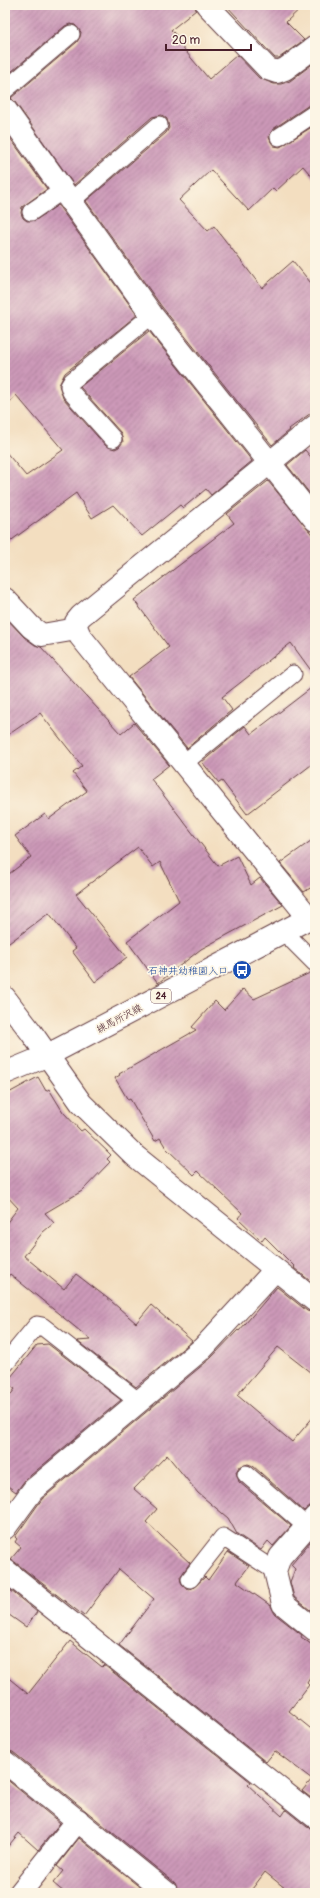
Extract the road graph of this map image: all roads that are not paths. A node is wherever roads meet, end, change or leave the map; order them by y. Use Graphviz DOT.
graph roads {
  1 [pos="207,5"];
  2 [pos="71,34"];
  3 [pos="315,46"];
  4 [pos="5,106"];
  5 [pos="315,113"];
  6 [pos="159,125"];
  7 [pos="279,137"];
  8 [pos="67,196"];
  9 [pos="31,212"];
  10 [pos="152,315"];
  11 [pos="315,426"];
  12 [pos="113,439"];
  13 [pos="270,462"];
  14 [pos="315,520"];
  15 [pos="5,599"];
  16 [pos="77,629"];
  17 [pos="293,674"];
  18 [pos="184,763"];
  19 [pos="312,916"];
  20 [pos="284,932"];
  21 [pos="315,963"];
  22 [pos="5,998"];
  23 [pos="46,1056"];
  24 [pos="5,1072"];
  25 [pos="275,1270"];
  26 [pos="315,1301"];
  27 [pos="5,1364"];
  28 [pos="139,1402"];
  29 [pos="246,1474"];
  30 [pos="311,1522"];
  31 [pos="5,1528"];
  32 [pos="5,1570"];
  33 [pos="275,1571"];
  34 [pos="190,1579"];
  35 [pos="315,1630"];
  36 [pos="5,1762"];
  37 [pos="315,1817"];
  38 [pos="78,1820"];
  39 [pos="20,1893"];
  40 [pos="167,1893"];
  1 -- 3 [label="street"];
  2 -- 4 [label="lane"];
  4 -- 8 [label="street"];
  5 -- 7 [label="lane"];
  6 -- 8 [label="lane"];
  8 -- 9 [label="lane"];
  8 -- 10 [label="street"];
  10 -- 12 [label="lane"];
  10 -- 13 [label="street"];
  11 -- 13 [label="street"];
  13 -- 14 [label="street"];
  13 -- 16 [label="street"];
  15 -- 16 [label="street"];
  16 -- 18 [label="street"];
  17 -- 18 [label="lane"];
  18 -- 19 [label="street"];
  19 -- 20 [label="street, 練馬所沢線 / 24"];
  20 -- 21 [label="lane"];
  20 -- 23 [label="street, 練馬所沢線 / 24"];
  22 -- 23 [label="street"];
  23 -- 24 [label="street, 練馬所沢線 / 24"];
  23 -- 25 [label="street"];
  25 -- 26 [label="street"];
  25 -- 28 [label="street"];
  27 -- 28 [label="lane"];
  28 -- 31 [label="street"];
  29 -- 30 [label="lane"];
  30 -- 33 [label="street"];
  32 -- 37 [label="street"];
  33 -- 34 [label="lane"];
  33 -- 35 [label="street"];
  36 -- 38 [label="street"];
  38 -- 39 [label="street"];
  38 -- 40 [label="street"];
}
